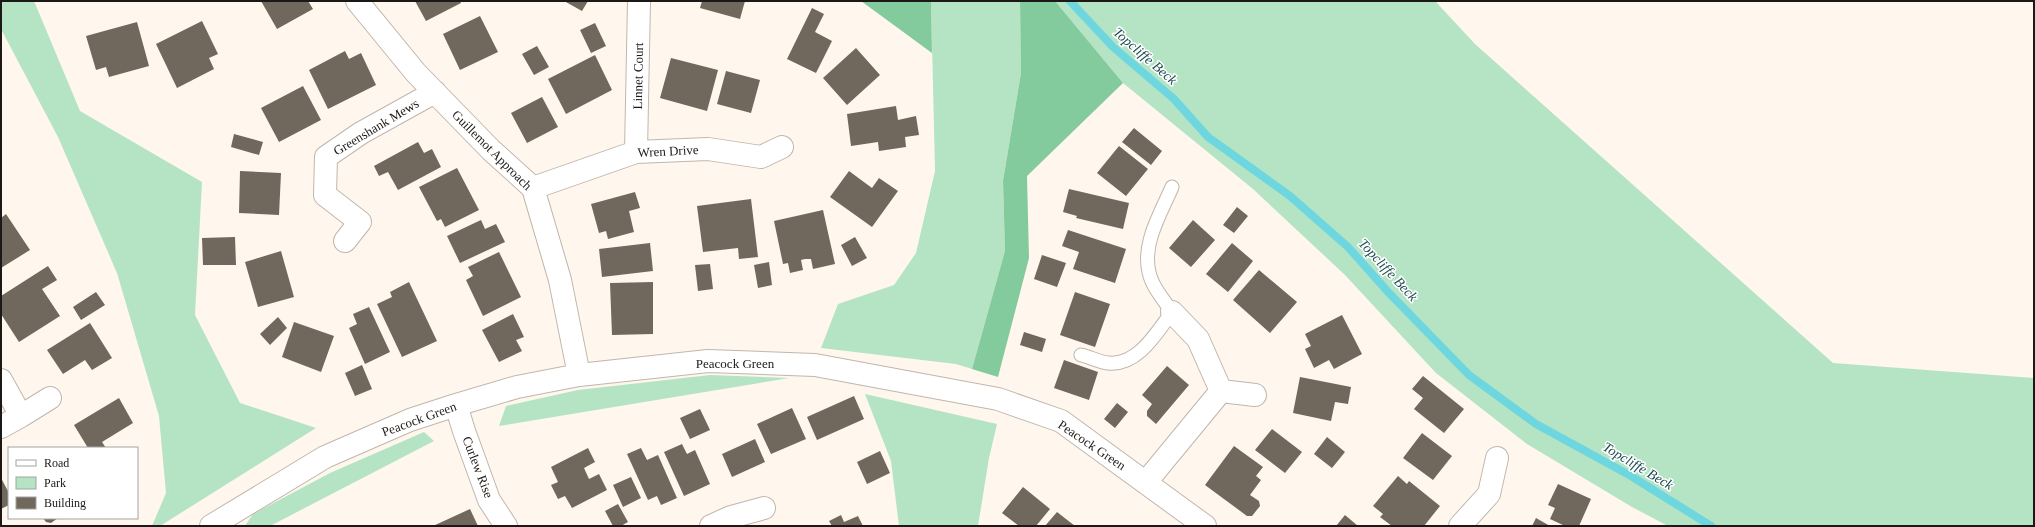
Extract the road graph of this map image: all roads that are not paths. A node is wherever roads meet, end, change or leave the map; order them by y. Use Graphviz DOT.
graph roads {
  1 [pos="357,1"];
  2 [pos="639,1"];
  3 [pos="435,92"];
  4 [pos="782,147"];
  5 [pos="636,152"];
  6 [pos="1172,187"];
  7 [pos="533,188"];
  8 [pos="345,241"];
  9 [pos="1172,312"];
  10 [pos="1081,355"];
  11 [pos="579,375"];
  12 [pos="1,380"];
  13 [pos="1221,391"];
  14 [pos="1255,395"];
  15 [pos="50,398"];
  16 [pos="456,405"];
  17 [pos="21,416"];
  18 [pos="1,427"];
  19 [pos="1497,458"];
  20 [pos="1146,482"];
  21 [pos="764,508"];
  22 [pos="211,526"];
  23 [pos="506,526"];
  24 [pos="711,526"];
  25 [pos="1205,526"];
  26 [pos="1460,526"];
  1 -- 3 [label="street, Guillemot Approach"];
  2 -- 5 [label="street, Linnet Court"];
  3 -- 7 [label="street, Guillemot Approach"];
  3 -- 8 [label="street, Greenshank Mews"];
  4 -- 5 [label="street, Wren Drive"];
  5 -- 7 [label="street, Wren Drive"];
  6 -- 9 [label="lane"];
  7 -- 11 [label="street, Guillemot Approach"];
  9 -- 10 [label="lane"];
  9 -- 13 [label="street"];
  11 -- 16 [label="street, Peacock Green"];
  11 -- 20 [label="street, Peacock Green"];
  12 -- 17 [label="street"];
  13 -- 14 [label="street"];
  13 -- 20 [label="street"];
  15 -- 17 [label="street"];
  16 -- 22 [label="street, Peacock Green"];
  16 -- 23 [label="street, Curlew Rise"];
  17 -- 18 [label="street"];
  19 -- 26 [label="street"];
  20 -- 25 [label="street, Peacock Green"];
  21 -- 24 [label="street"];
}
